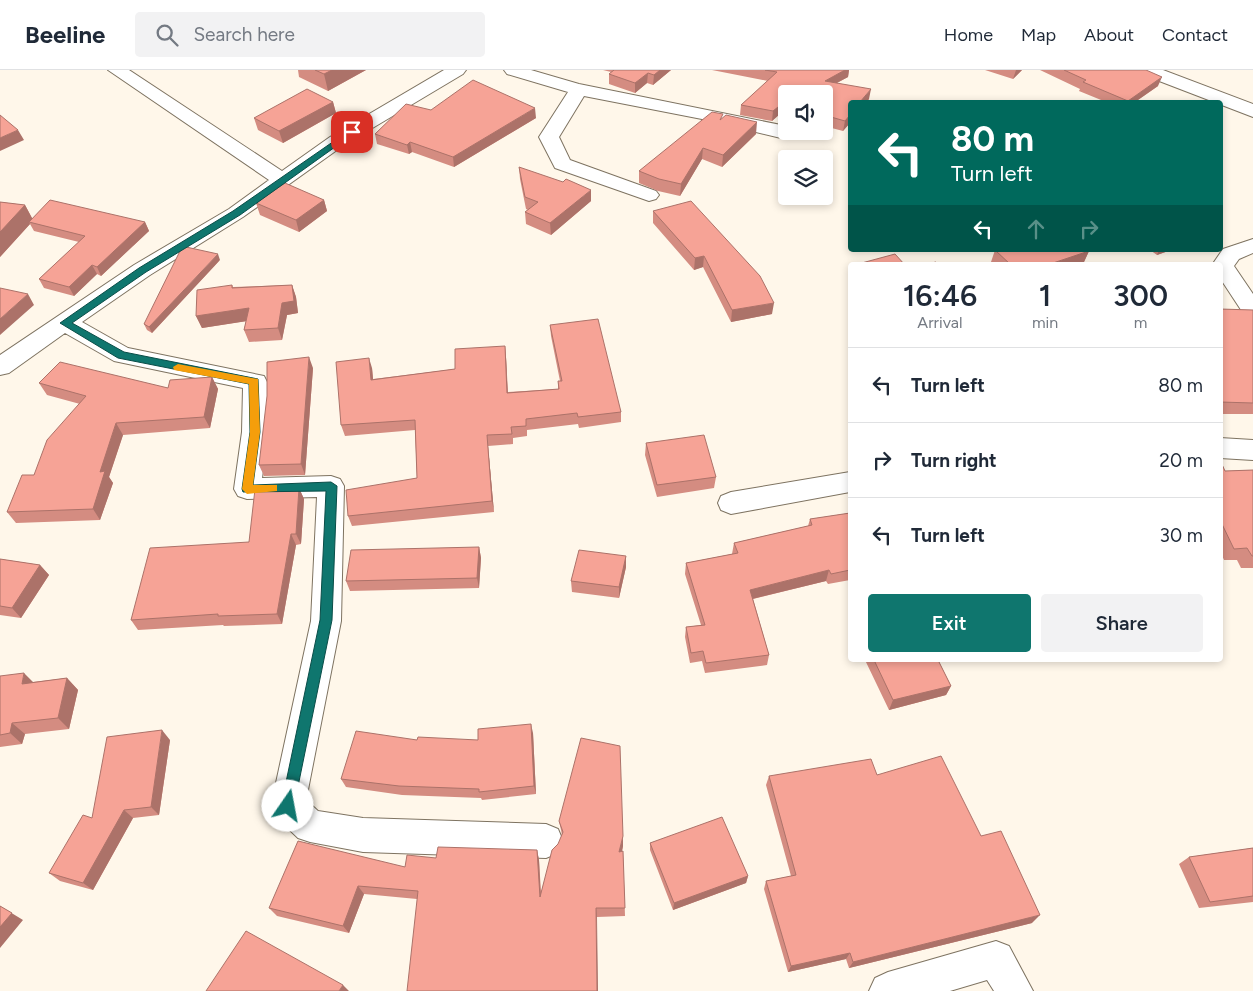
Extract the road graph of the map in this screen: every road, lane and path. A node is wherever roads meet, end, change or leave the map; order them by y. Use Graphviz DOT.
graph roads {
  1 [pos="117,70"];
  2 [pos="457,70"];
  3 [pos="513,70"];
  4 [pos="1147,70"];
  5 [pos="579,89"];
  6 [pos="1253,111"];
  7 [pos="778,131"];
  8 [pos="282,180"];
  9 [pos="649,195"];
  10 [pos="1253,246"];
  11 [pos="1223,263"];
  12 [pos="1223,267"];
  13 [pos="1253,311"];
  14 [pos="65,323"];
  15 [pos="0,367"];
  16 [pos="1223,448"];
  17 [pos="1253,450"];
  18 [pos="848,482"];
  19 [pos="731,502"];
  20 [pos="546,841"];
  21 [pos="888,991"];
  22 [pos="1014,991"];
  1 -- 8 [label="street"];
  2 -- 8 [label="street"];
  3 -- 5 [label="street"];
  4 -- 6 [label="street"];
  5 -- 7 [label="street"];
  5 -- 9 [label="street"];
  8 -- 14 [label="street"];
  10 -- 11 [label="street"];
  12 -- 13 [label="street"];
  14 -- 15 [label="street"];
  14 -- 20 [label="street"];
  16 -- 17 [label="street"];
  18 -- 19 [label="street"];
  21 -- 22 [label="street"];
}
